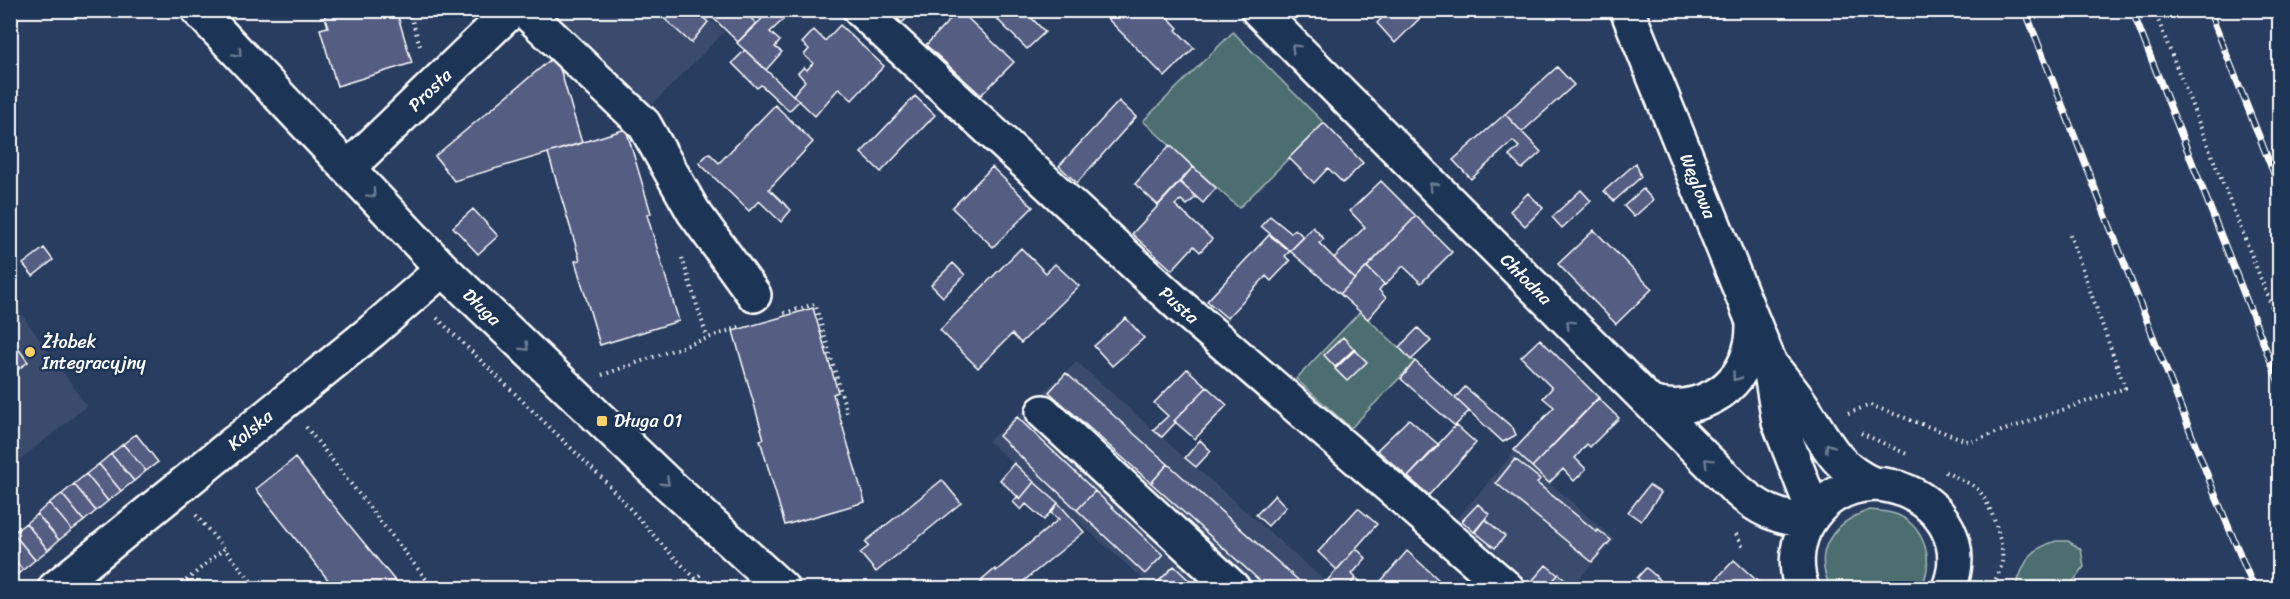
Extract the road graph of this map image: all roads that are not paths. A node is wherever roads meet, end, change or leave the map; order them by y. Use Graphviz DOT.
graph roads {
  1 [pos="198,10"];
  2 [pos="512,10"];
  3 [pos="524,10"];
  4 [pos="860,10"];
  5 [pos="1258,10"];
  6 [pos="1627,10"];
  7 [pos="348,168"];
  8 [pos="443,269"];
  9 [pos="752,309"];
  10 [pos="1754,322"];
  11 [pos="1769,361"];
  12 [pos="1650,403"];
  13 [pos="1043,412"];
  14 [pos="1873,484"];
  15 [pos="1812,517"];
  16 [pos="1222,584"];
  17 [pos="1801,587"];
  18 [pos="56,588"];
  19 [pos="782,588"];
  20 [pos="1507,588"];
  21 [pos="1948,588"];
  1 -- 7 [label="street, Długa, one-way"];
  2 -- 7 [label="street, Prosta"];
  3 -- 9 [label="street"];
  4 -- 20 [label="street, Pusta"];
  12 -- 5 [label="street, Chłodna, one-way"];
  6 -- 10 [label="street, Węglowa"];
  7 -- 8 [label="street, Długa, one-way"];
  8 -- 18 [label="street, Kolska"];
  8 -- 19 [label="street, Długa, one-way"];
  10 -- 11 [label="street, Węglowa"];
  10 -- 12 [label="street, one-way"];
  14 -- 11 [label="street, Węglowa, one-way"];
  11 -- 15 [label="street, Węglowa"];
  15 -- 12 [label="street, Chłodna, one-way"];
  13 -- 16 [label="street"];
  14 -- 15 [label="street"];
  14 -- 21 [label="street"];
  15 -- 17 [label="street"];
}
